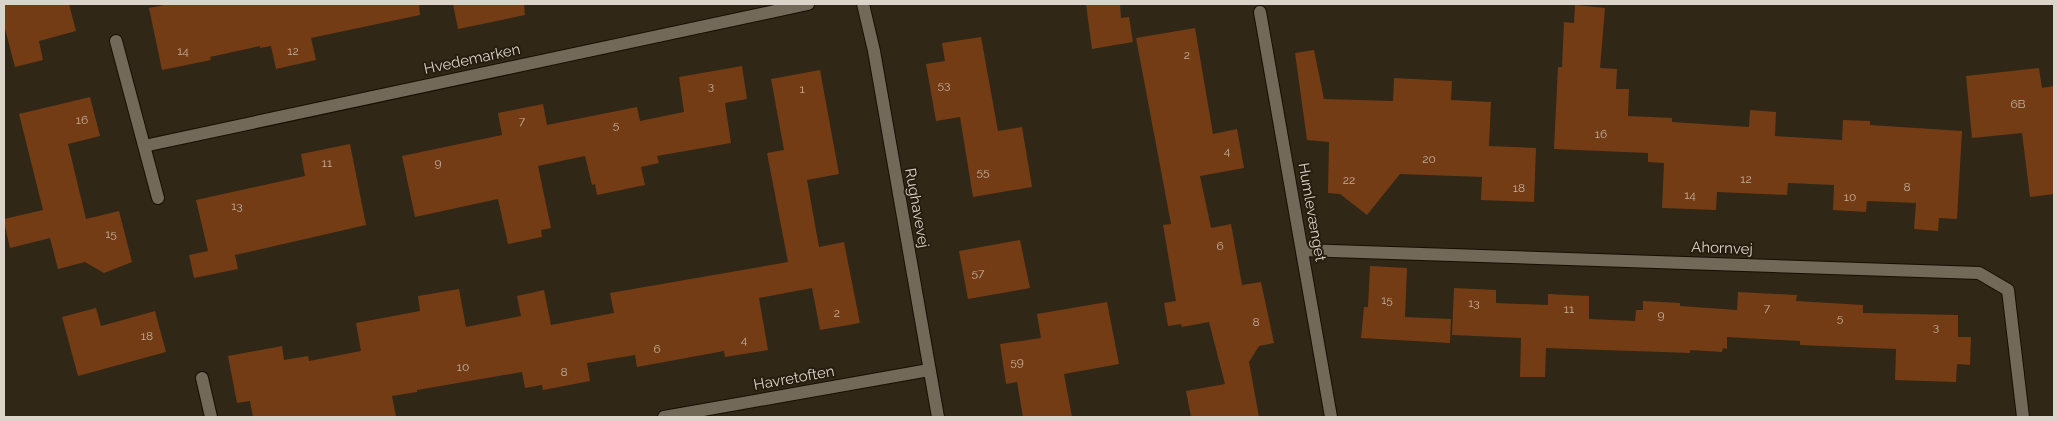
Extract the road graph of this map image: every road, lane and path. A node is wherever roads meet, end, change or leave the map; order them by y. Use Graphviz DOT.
graph roads {
  1 [pos="808,4"];
  2 [pos="863,4"];
  3 [pos="1260,12"];
  4 [pos="116,41"];
  5 [pos="144,146"];
  6 [pos="158,198"];
  7 [pos="1302,250"];
  8 [pos="929,370"];
  9 [pos="202,378"];
  10 [pos="211,417"];
  11 [pos="664,417"];
  12 [pos="938,417"];
  13 [pos="1331,417"];
  14 [pos="2023,417"];
  1 -- 5 [label="street, Hvedemarken"];
  2 -- 8 [label="street, Rughavevej"];
  3 -- 7 [label="street, Humlevænget"];
  4 -- 5 [label="street"];
  5 -- 6 [label="street"];
  7 -- 13 [label="street, Humlevænget"];
  7 -- 14 [label="street, Ahornvej"];
  8 -- 11 [label="street, Havretoften"];
  8 -- 12 [label="street, Rughavevej"];
  9 -- 10 [label="street"];
}
